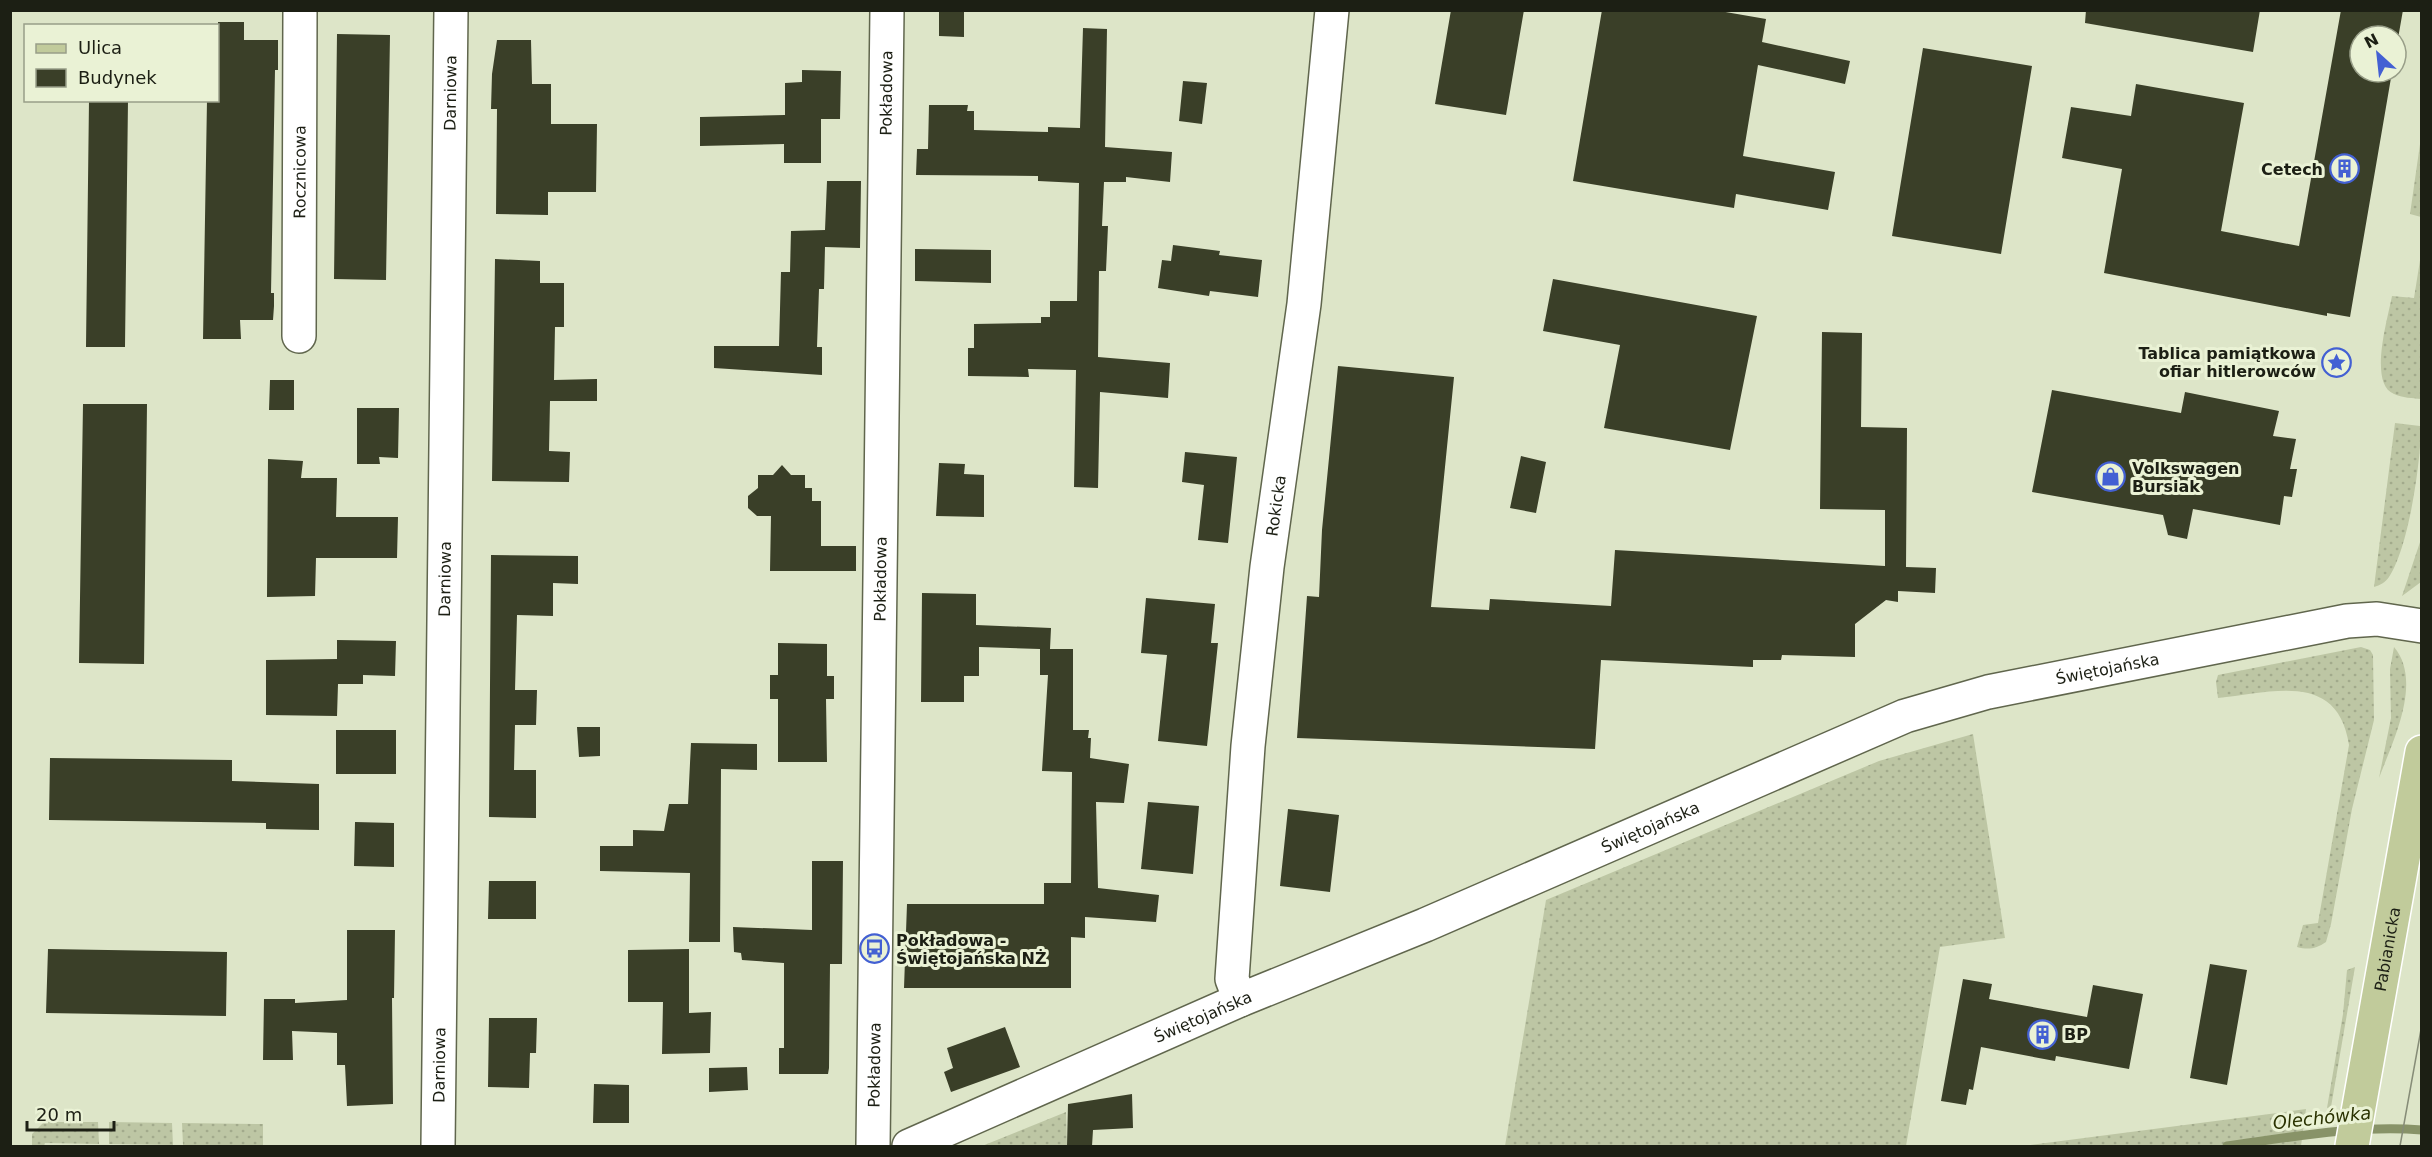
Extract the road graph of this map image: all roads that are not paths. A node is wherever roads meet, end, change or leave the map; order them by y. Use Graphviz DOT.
graph roads {
  1 [pos="300,10"];
  2 [pos="451,10"];
  3 [pos="887,10"];
  4 [pos="1332,10"];
  5 [pos="299,336"];
  6 [pos="2421,626"];
  7 [pos="2421,752"];
  8 [pos="1240,1000"];
  9 [pos="438,1146"];
  10 [pos="873,1146"];
  11 [pos="909,1146"];
  12 [pos="2352,1146"];
  1 -- 5 [label="street, Rocznicowa"];
  2 -- 9 [label="street, Darniowa"];
  3 -- 10 [label="street, Pokładowa"];
  4 -- 8 [label="street, Rokicka"];
  6 -- 8 [label="street, Świętojańska"];
  7 -- 12 [label="main road, Pabianicka"];
  8 -- 11 [label="street, Świętojańska"];
}
